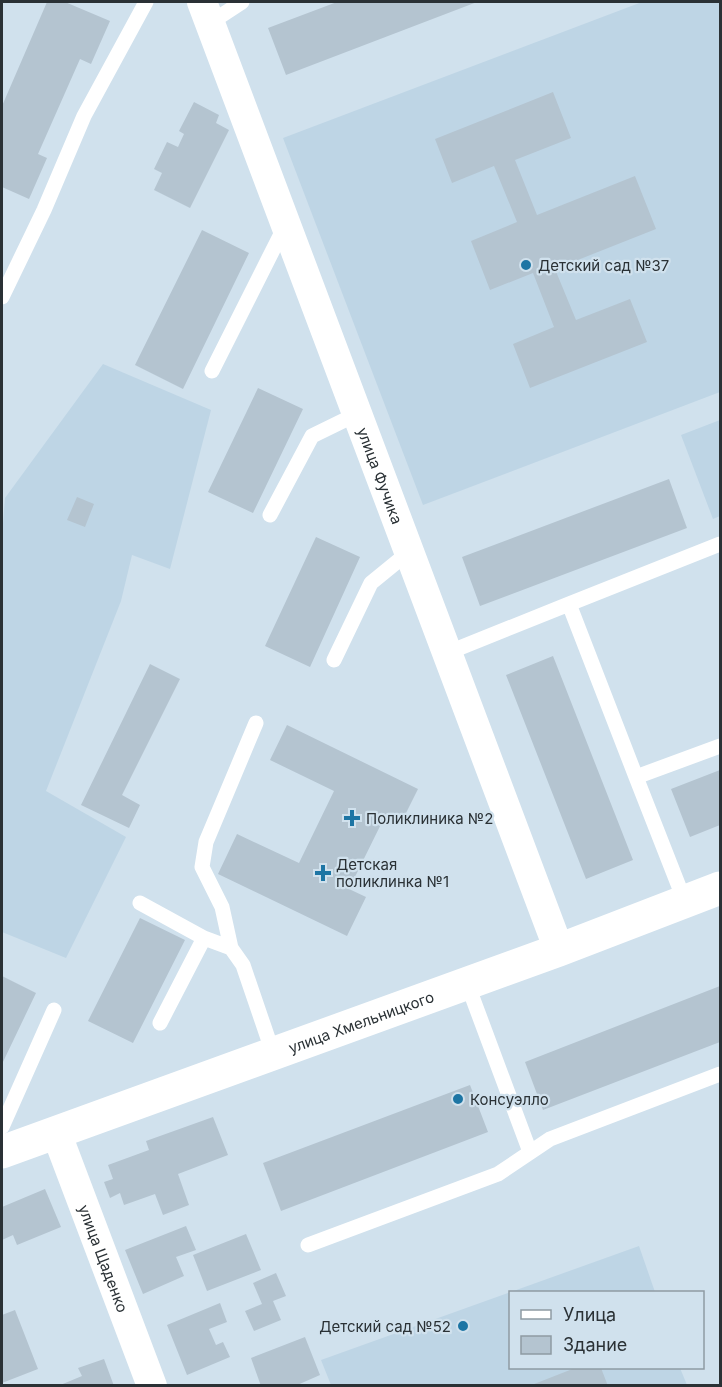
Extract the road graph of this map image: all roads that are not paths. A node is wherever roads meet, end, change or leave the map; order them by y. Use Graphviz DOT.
graph roads {
  1 [pos="146,2"];
  2 [pos="242,2"];
  3 [pos="206,12"];
  4 [pos="286,224"];
  5 [pos="2,297"];
  6 [pos="212,371"];
  7 [pos="357,414"];
  8 [pos="270,515"];
  9 [pos="720,544"];
  10 [pos="409,552"];
  11 [pos="570,604"];
  12 [pos="447,653"];
  13 [pos="334,660"];
  14 [pos="256,723"];
  15 [pos="720,746"];
  16 [pos="636,777"];
  17 [pos="720,888"];
  18 [pos="685,902"];
  19 [pos="140,903"];
  20 [pos="204,938"];
  21 [pos="231,948"];
  22 [pos="559,950"];
  23 [pos="467,983"];
  24 [pos="54,1010"];
  25 [pos="160,1023"];
  26 [pos="273,1053"];
  27 [pos="720,1074"];
  28 [pos="2,1127"];
  29 [pos="56,1132"];
  30 [pos="2,1152"];
  31 [pos="530,1152"];
  32 [pos="308,1245"];
  33 [pos="152,1386"];
  1 -- 5 [label="lane"];
  2 -- 3 [label="lane"];
  3 -- 4 [label="street, улица Фучика"];
  4 -- 6 [label="lane"];
  4 -- 7 [label="street, улица Фучика"];
  7 -- 8 [label="lane"];
  7 -- 10 [label="street, улица Фучика"];
  9 -- 11 [label="lane"];
  10 -- 12 [label="street, улица Фучика"];
  10 -- 13 [label="lane"];
  11 -- 12 [label="lane"];
  11 -- 16 [label="lane"];
  12 -- 22 [label="street, улица Фучика"];
  14 -- 21 [label="lane"];
  15 -- 16 [label="lane"];
  16 -- 18 [label="lane"];
  17 -- 18 [label="street, улица Хмельницкого"];
  18 -- 22 [label="street, улица Хмельницкого"];
  19 -- 20 [label="lane"];
  20 -- 21 [label="lane"];
  20 -- 25 [label="lane"];
  21 -- 26 [label="lane"];
  22 -- 23 [label="street, улица Хмельницкого"];
  23 -- 26 [label="street, улица Хмельницкого"];
  23 -- 31 [label="lane"];
  24 -- 28 [label="lane"];
  26 -- 29 [label="street, улица Хмельницкого"];
  27 -- 31 [label="lane"];
  29 -- 30 [label="street, улица Хмельницкого"];
  29 -- 33 [label="street, улица Щаденко"];
  31 -- 32 [label="lane"];
}
